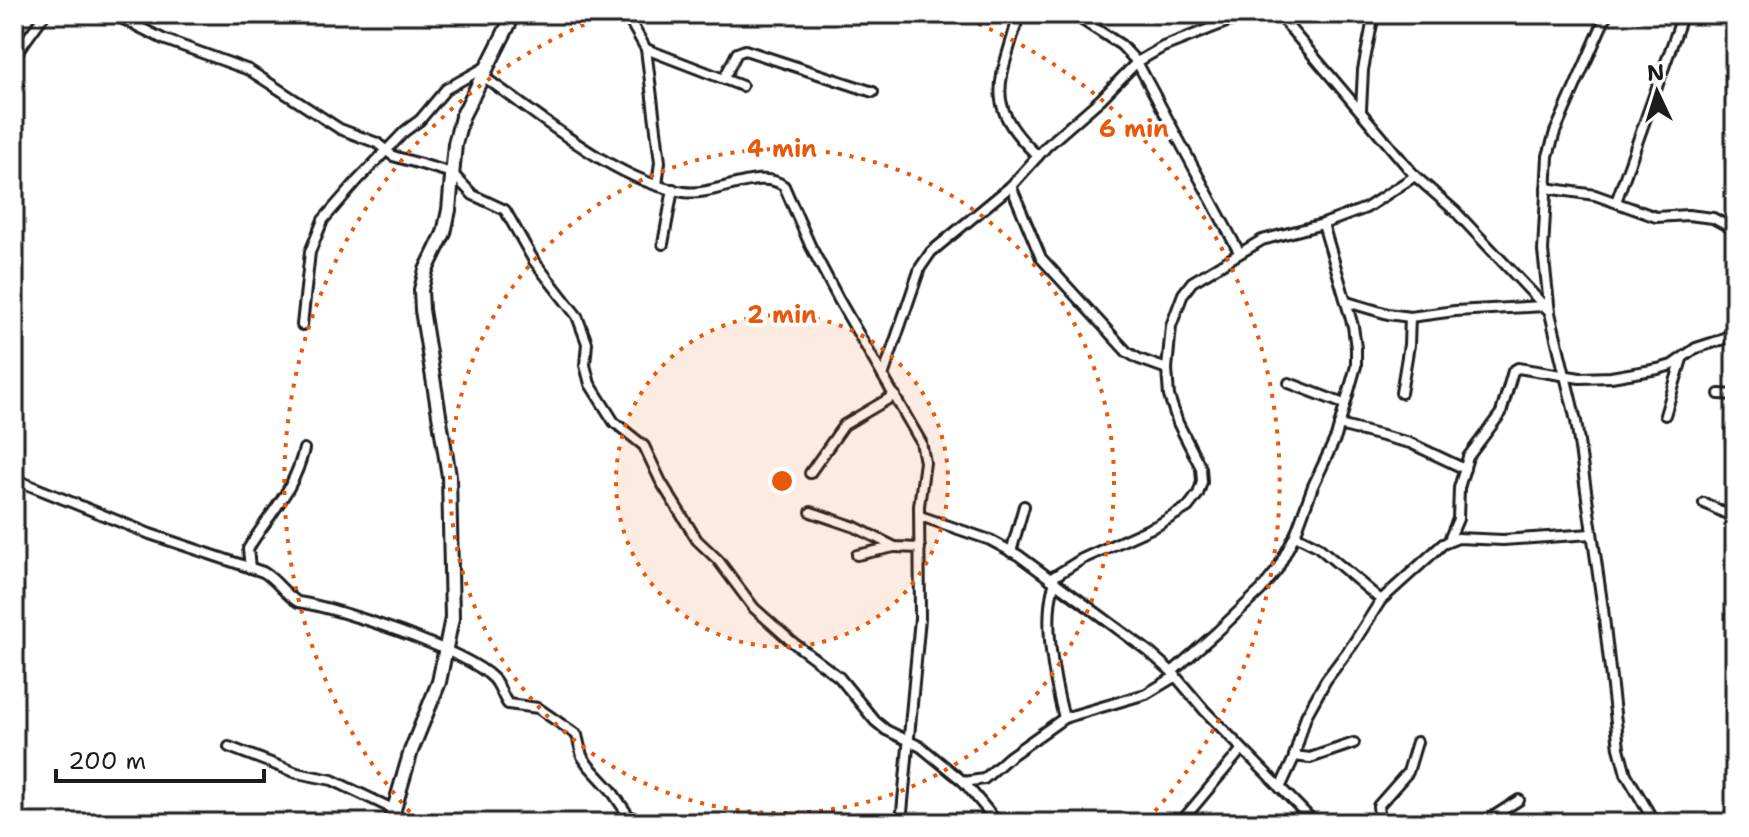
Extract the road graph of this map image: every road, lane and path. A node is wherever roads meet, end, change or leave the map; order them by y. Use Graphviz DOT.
graph roads {
  1 [pos="45,14"];
  2 [pos="113,14"];
  3 [pos="514,14"];
  4 [pos="626,14"];
  5 [pos="1019,14"];
  6 [pos="1073,14"];
  7 [pos="1247,14"];
  8 [pos="1278,14"];
  9 [pos="1374,14"];
  10 [pos="1607,14"];
  11 [pos="1683,14"];
  12 [pos="646,49"];
  13 [pos="14,57"];
  14 [pos="1137,62"];
  15 [pos="490,64"];
  16 [pos="484,77"];
  17 [pos="724,78"];
  18 [pos="742,86"];
  19 [pos="873,92"];
  20 [pos="1361,110"];
  21 [pos="386,151"];
  22 [pos="1038,156"];
  23 [pos="452,173"];
  24 [pos="1415,176"];
  25 [pos="657,185"];
  26 [pos="1011,186"];
  27 [pos="1546,188"];
  28 [pos="673,189"];
  29 [pos="1616,202"];
  30 [pos="1323,224"];
  31 [pos="1735,230"];
  32 [pos="663,244"];
  33 [pos="1239,252"];
  34 [pos="1347,302"];
  35 [pos="1547,310"];
  36 [pos="1410,317"];
  37 [pos="302,325"];
  38 [pos="1735,331"];
  39 [pos="1682,358"];
  40 [pos="1167,369"];
  41 [pos="883,376"];
  42 [pos="1567,378"];
  43 [pos="1289,383"];
  44 [pos="1401,393"];
  45 [pos="1719,394"];
  46 [pos="895,395"];
  47 [pos="1735,395"];
  48 [pos="1344,404"];
  49 [pos="1665,415"];
  50 [pos="1339,425"];
  51 [pos="304,449"];
  52 [pos="1465,469"];
  53 [pos="810,473"];
  54 [pos="14,479"];
  55 [pos="1704,503"];
  56 [pos="1024,506"];
  57 [pos="811,512"];
  58 [pos="920,516"];
  59 [pos="1735,518"];
  60 [pos="1591,534"];
  61 [pos="1295,535"];
  62 [pos="1449,540"];
  63 [pos="895,547"];
  64 [pos="920,548"];
  65 [pos="1011,552"];
  66 [pos="857,555"];
  67 [pos="250,568"];
  68 [pos="1053,580"];
  69 [pos="1381,600"];
  70 [pos="446,649"];
  71 [pos="1174,674"];
  72 [pos="1064,718"];
  73 [pos="909,740"];
  74 [pos="1417,742"];
  75 [pos="1354,743"];
  76 [pos="229,747"];
  77 [pos="1242,749"];
  78 [pos="1294,756"];
  79 [pos="984,779"];
  80 [pos="964,782"];
  81 [pos="1280,788"];
  82 [pos="1519,800"];
  83 [pos="980,801"];
  84 [pos="395,810"];
  85 [pos="390,823"];
  86 [pos="638,823"];
  87 [pos="901,823"];
  88 [pos="998,823"];
  89 [pos="1180,823"];
  90 [pos="1315,823"];
  91 [pos="1380,823"];
  92 [pos="1483,823"];
  93 [pos="1655,823"];
  1 -- 13 [label="street"];
  2 -- 21 [label="street"];
  3 -- 15 [label="street"];
  4 -- 12 [label="street"];
  5 -- 22 [label="street"];
  6 -- 14 [label="street"];
  7 -- 14 [label="street"];
  8 -- 20 [label="street"];
  9 -- 20 [label="street"];
  10 -- 27 [label="street"];
  11 -- 29 [label="street"];
  12 -- 17 [label="street"];
  12 -- 25 [label="street"];
  14 -- 22 [label="street"];
  14 -- 33 [label="street"];
  15 -- 16 [label="street"];
  15 -- 21 [label="street"];
  16 -- 23 [label="street"];
  16 -- 25 [label="street"];
  17 -- 18 [label="street"];
  17 -- 19 [label="street"];
  20 -- 24 [label="street"];
  21 -- 23 [label="street"];
  21 -- 37 [label="street"];
  22 -- 26 [label="street"];
  23 -- 70 [label="street"];
  23 -- 73 [label="street"];
  24 -- 30 [label="street"];
  24 -- 35 [label="street"];
  25 -- 28 [label="street"];
  26 -- 40 [label="street"];
  26 -- 41 [label="street"];
  27 -- 29 [label="street"];
  27 -- 35 [label="street"];
  28 -- 32 [label="street"];
  28 -- 41 [label="street"];
  29 -- 31 [label="street"];
  30 -- 33 [label="street"];
  30 -- 34 [label="street"];
  33 -- 40 [label="street"];
  34 -- 36 [label="street"];
  34 -- 48 [label="street"];
  35 -- 36 [label="street"];
  35 -- 42 [label="street"];
  36 -- 44 [label="street"];
  38 -- 39 [label="street"];
  39 -- 42 [label="street"];
  39 -- 49 [label="street"];
  40 -- 68 [label="street"];
  41 -- 46 [label="street"];
  42 -- 52 [label="street"];
  42 -- 60 [label="street"];
  43 -- 48 [label="street"];
  45 -- 47 [label="street"];
  46 -- 53 [label="street"];
  46 -- 58 [label="street"];
  48 -- 50 [label="street"];
  50 -- 52 [label="street"];
  50 -- 61 [label="street"];
  51 -- 67 [label="street"];
  52 -- 62 [label="street"];
  54 -- 67 [label="street"];
  55 -- 59 [label="street"];
  56 -- 65 [label="street"];
  57 -- 63 [label="street"];
  58 -- 64 [label="street"];
  58 -- 65 [label="street"];
  60 -- 62 [label="street"];
  60 -- 93 [label="street"];
  61 -- 69 [label="street"];
  61 -- 71 [label="street"];
  62 -- 69 [label="street"];
  63 -- 64 [label="street"];
  63 -- 66 [label="street"];
  64 -- 73 [label="street"];
  65 -- 68 [label="street"];
  67 -- 70 [label="street"];
  68 -- 71 [label="street"];
  68 -- 72 [label="street"];
  69 -- 78 [label="street"];
  70 -- 84 [label="street"];
  70 -- 86 [label="street"];
  71 -- 72 [label="street"];
  71 -- 77 [label="street"];
  72 -- 79 [label="street"];
  73 -- 80 [label="street"];
  73 -- 87 [label="street"];
  74 -- 91 [label="street"];
  75 -- 78 [label="street"];
  76 -- 84 [label="street"];
  77 -- 81 [label="street"];
  77 -- 89 [label="street"];
  78 -- 81 [label="street"];
  79 -- 80 [label="street"];
  79 -- 83 [label="street"];
  80 -- 83 [label="street"];
  81 -- 90 [label="street"];
  82 -- 92 [label="street"];
  83 -- 88 [label="street"];
  84 -- 85 [label="street"];
}
